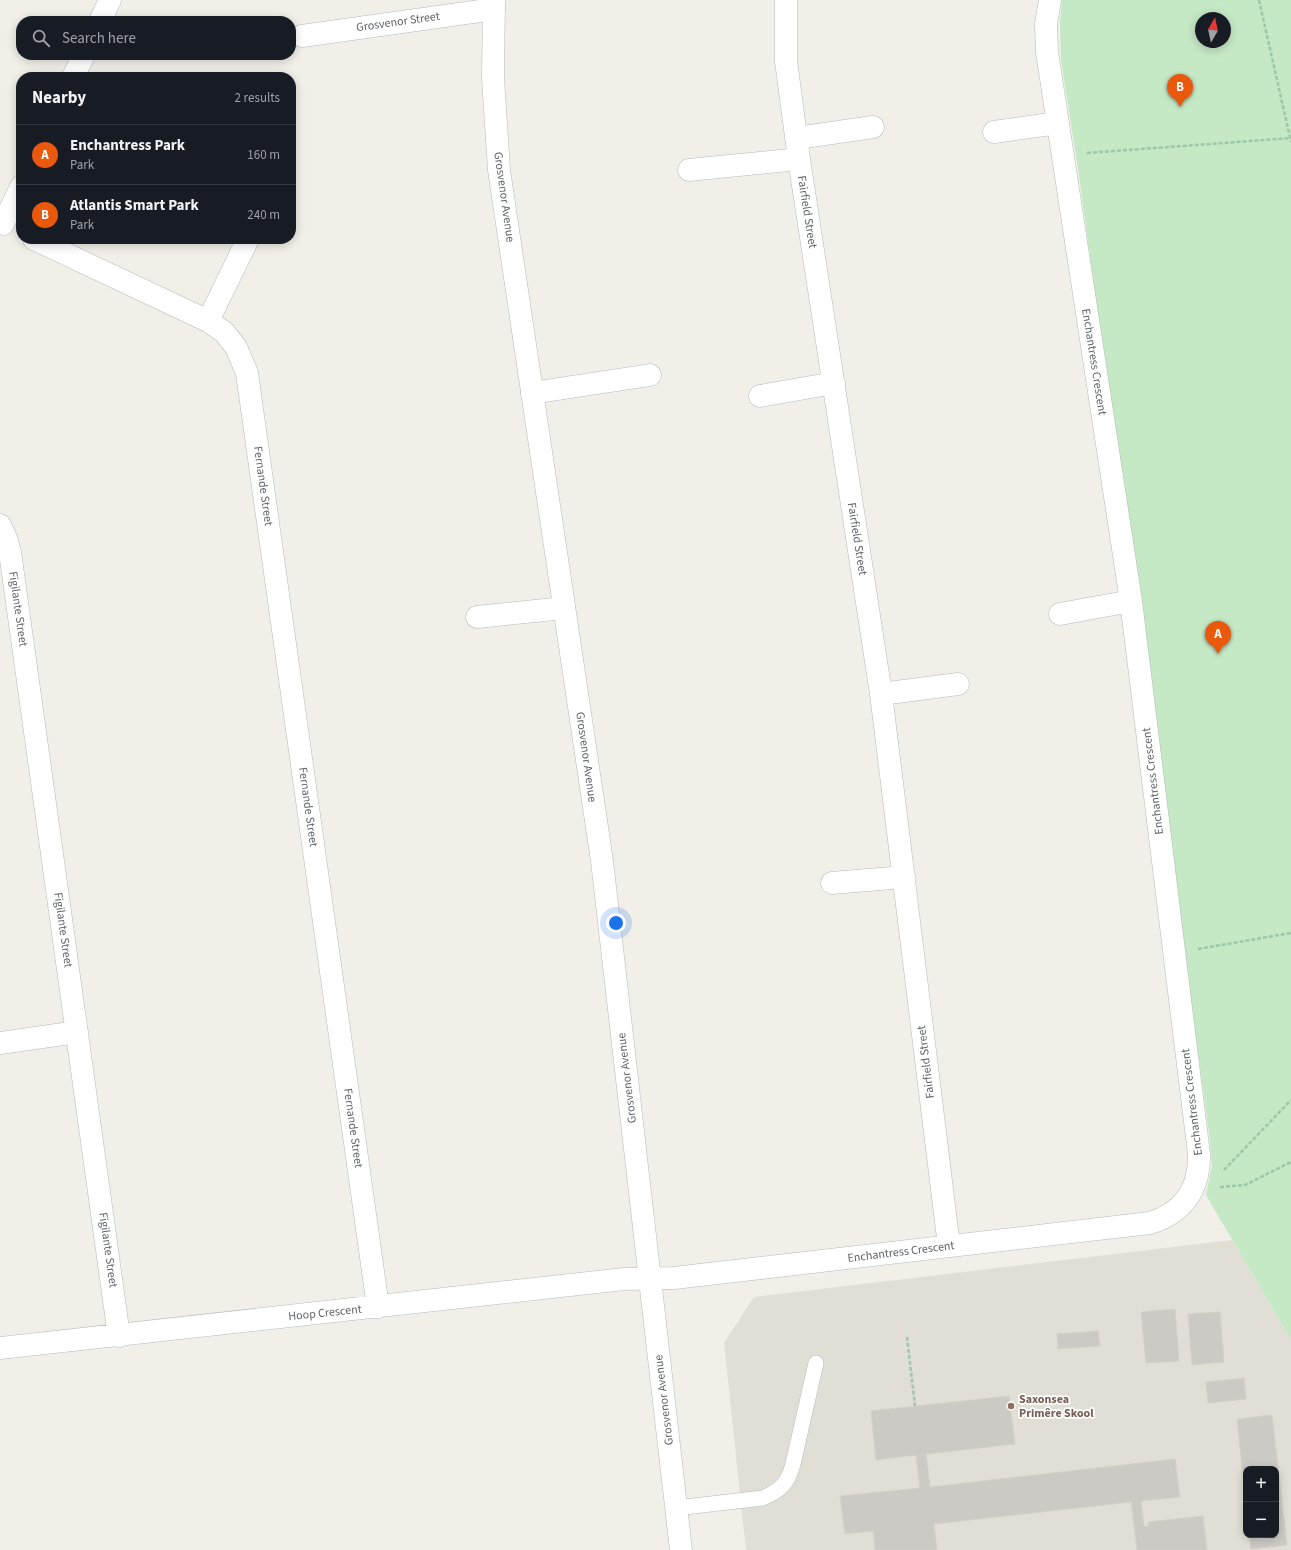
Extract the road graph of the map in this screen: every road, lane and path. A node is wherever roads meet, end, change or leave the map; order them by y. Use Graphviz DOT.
graph roads {
  1 [pos="110,0"];
  2 [pos="786,0"];
  3 [pos="1050,0"];
  4 [pos="1259,0"];
  5 [pos="494,4"];
  6 [pos="102,16"];
  7 [pos="302,36"];
  8 [pos="82,60"];
  9 [pos="76,72"];
  10 [pos="1058,123"];
  11 [pos="873,127"];
  12 [pos="994,132"];
  13 [pos="1291,138"];
  14 [pos="1291,142"];
  15 [pos="798,148"];
  16 [pos="1063,154"];
  17 [pos="689,170"];
  18 [pos="16,202"];
  19 [pos="8,227"];
  20 [pos="44,244"];
  21 [pos="246,244"];
  22 [pos="208,322"];
  23 [pos="650,375"];
  24 [pos="834,383"];
  25 [pos="532,393"];
  26 [pos="760,396"];
  27 [pos="0,526"];
  28 [pos="1131,601"];
  29 [pos="564,608"];
  30 [pos="1060,614"];
  31 [pos="477,617"];
  32 [pos="958,684"];
  33 [pos="881,694"];
  34 [pos="904,877"];
  35 [pos="832,883"];
  36 [pos="1291,933"];
  37 [pos="1174,953"];
  38 [pos="78,1032"];
  39 [pos="0,1043"];
  40 [pos="1291,1100"];
  41 [pos="1291,1162"];
  42 [pos="1193,1189"];
  43 [pos="948,1246"];
  44 [pos="650,1279"];
  45 [pos="378,1307"];
  46 [pos="119,1336"];
  47 [pos="907,1337"];
  48 [pos="0,1348"];
  49 [pos="816,1363"];
  50 [pos="915,1406"];
  51 [pos="676,1508"];
  52 [pos="681,1550"];
  1 -- 6 [label="street"];
  2 -- 15 [label="street, Fairfield Street"];
  3 -- 10 [label="street, Enchantress Crescent"];
  4 -- 13 [label="path"];
  5 -- 7 [label="street, Grosvenor Street"];
  5 -- 25 [label="street, Grosvenor Avenue"];
  8 -- 9 [label="street"];
  10 -- 12 [label="street"];
  10 -- 16 [label="street, Enchantress Crescent"];
  11 -- 15 [label="street, Fairfield Street"];
  13 -- 14 [label="path"];
  13 -- 16 [label="path"];
  15 -- 17 [label="street, Fairfield Street"];
  15 -- 24 [label="street, Fairfield Street"];
  16 -- 28 [label="street, Enchantress Crescent"];
  18 -- 19 [label="street"];
  20 -- 22 [label="street, Fernande Street"];
  21 -- 22 [label="street"];
  22 -- 45 [label="street, Fernande Street"];
  23 -- 25 [label="street"];
  24 -- 26 [label="street"];
  24 -- 33 [label="street, Fairfield Street"];
  25 -- 29 [label="street, Grosvenor Avenue"];
  27 -- 38 [label="street, Figilante Street"];
  28 -- 30 [label="street"];
  28 -- 37 [label="street, Enchantress Crescent"];
  29 -- 31 [label="street"];
  29 -- 44 [label="street, Grosvenor Avenue"];
  32 -- 33 [label="street"];
  33 -- 34 [label="street, Fairfield Street"];
  34 -- 35 [label="street"];
  34 -- 43 [label="street, Fairfield Street"];
  36 -- 37 [label="path"];
  37 -- 42 [label="street, Enchantress Crescent"];
  38 -- 39 [label="street"];
  38 -- 46 [label="street, Figilante Street"];
  40 -- 42 [label="path"];
  41 -- 42 [label="path"];
  42 -- 43 [label="street, Enchantress Crescent"];
  43 -- 44 [label="street, Enchantress Crescent"];
  44 -- 45 [label="street, Hoop Crescent"];
  44 -- 51 [label="street, Grosvenor Avenue"];
  45 -- 46 [label="street, Hoop Crescent"];
  46 -- 48 [label="street, Hoop Crescent"];
  47 -- 50 [label="path"];
  49 -- 51 [label="lane"];
  51 -- 52 [label="street, Grosvenor Avenue"];
}
